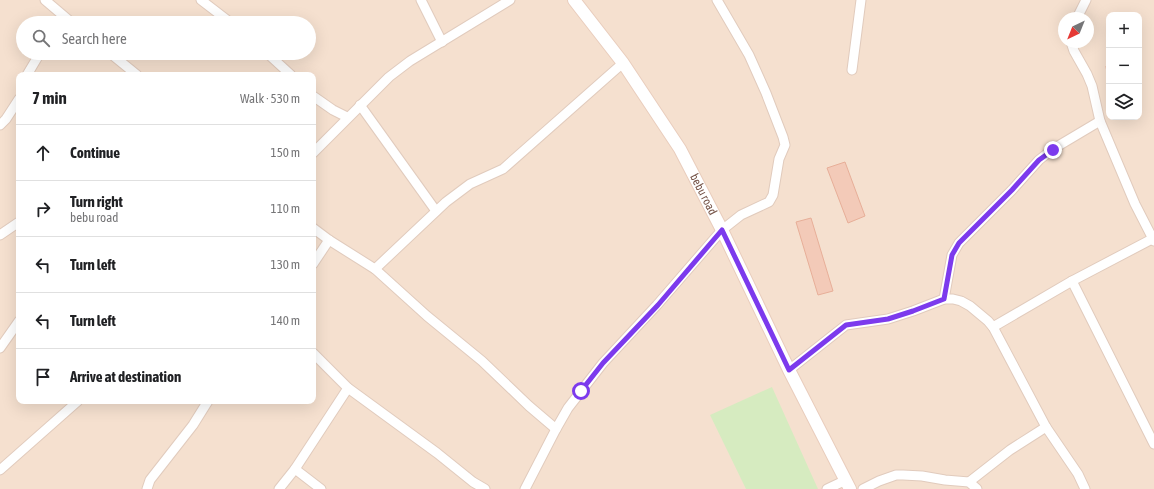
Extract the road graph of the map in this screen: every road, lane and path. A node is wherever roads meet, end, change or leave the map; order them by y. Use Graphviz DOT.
graph roads {
  1 [pos="45,0"];
  2 [pos="201,0"];
  3 [pos="420,0"];
  4 [pos="510,0"];
  5 [pos="574,0"];
  6 [pos="717,0"];
  7 [pos="860,0"];
  8 [pos="1086,0"];
  9 [pos="1080,12"];
  10 [pos="62,16"];
  11 [pos="222,16"];
  12 [pos="442,42"];
  13 [pos="1073,48"];
  14 [pos="36,60"];
  15 [pos="119,60"];
  16 [pos="275,60"];
  17 [pos="623,63"];
  18 [pos="852,70"];
  19 [pos="29,72"];
  20 [pos="133,72"];
  21 [pos="288,72"];
  22 [pos="316,98"];
  23 [pos="16,104"];
  24 [pos="360,105"];
  25 [pos="348,117"];
  26 [pos="1100,121"];
  27 [pos="0,125"];
  28 [pos="316,150"];
  29 [pos="436,211"];
  30 [pos="16,224"];
  31 [pos="316,230"];
  32 [pos="722,230"];
  33 [pos="0,235"];
  34 [pos="329,240"];
  35 [pos="1153,240"];
  36 [pos="316,260"];
  37 [pos="375,268"];
  38 [pos="1072,281"];
  39 [pos="944,299"];
  40 [pos="16,325"];
  41 [pos="993,327"];
  42 [pos="0,348"];
  43 [pos="316,356"];
  44 [pos="789,370"];
  45 [pos="348,388"];
  46 [pos="75,404"];
  47 [pos="206,404"];
  48 [pos="1046,427"];
  49 [pos="556,429"];
  50 [pos="1154,444"];
  51 [pos="296,469"];
  52 [pos="0,470"];
  53 [pos="969,482"];
  54 [pos="848,485"];
  55 [pos="147,489"];
  56 [pos="279,489"];
  57 [pos="320,489"];
  58 [pos="485,489"];
  59 [pos="525,489"];
  60 [pos="827,489"];
  61 [pos="864,489"];
  62 [pos="978,489"];
  63 [pos="1084,489"];
  1 -- 10 [label="street"];
  2 -- 11 [label="street"];
  3 -- 12 [label="street"];
  4 -- 12 [label="street"];
  5 -- 17 [label="street, bebu road"];
  6 -- 32 [label="street"];
  7 -- 18 [label="street"];
  8 -- 9 [label="street"];
  12 -- 24 [label="street"];
  13 -- 26 [label="street"];
  14 -- 19 [label="street"];
  15 -- 20 [label="street"];
  16 -- 21 [label="street"];
  17 -- 29 [label="street"];
  17 -- 32 [label="street, bebu road"];
  22 -- 25 [label="street"];
  23 -- 27 [label="street"];
  24 -- 25 [label="street"];
  24 -- 29 [label="street"];
  25 -- 28 [label="street"];
  26 -- 35 [label="street"];
  26 -- 39 [label="street"];
  29 -- 37 [label="street"];
  30 -- 33 [label="street"];
  31 -- 34 [label="street"];
  32 -- 44 [label="street, bebu road"];
  32 -- 49 [label="street"];
  34 -- 36 [label="street"];
  34 -- 37 [label="street"];
  35 -- 38 [label="street"];
  37 -- 49 [label="street"];
  38 -- 41 [label="street"];
  38 -- 50 [label="street"];
  39 -- 41 [label="street"];
  39 -- 44 [label="street"];
  40 -- 42 [label="street"];
  41 -- 48 [label="street"];
  43 -- 45 [label="street"];
  44 -- 54 [label="street, bebu road"];
  45 -- 51 [label="street"];
  45 -- 58 [label="street"];
  46 -- 52 [label="street"];
  47 -- 55 [label="street"];
  48 -- 53 [label="street"];
  48 -- 63 [label="street"];
  49 -- 59 [label="street"];
  51 -- 56 [label="street"];
  51 -- 57 [label="street"];
  53 -- 61 [label="street"];
  53 -- 62 [label="street"];
  54 -- 60 [label="street"];
}
